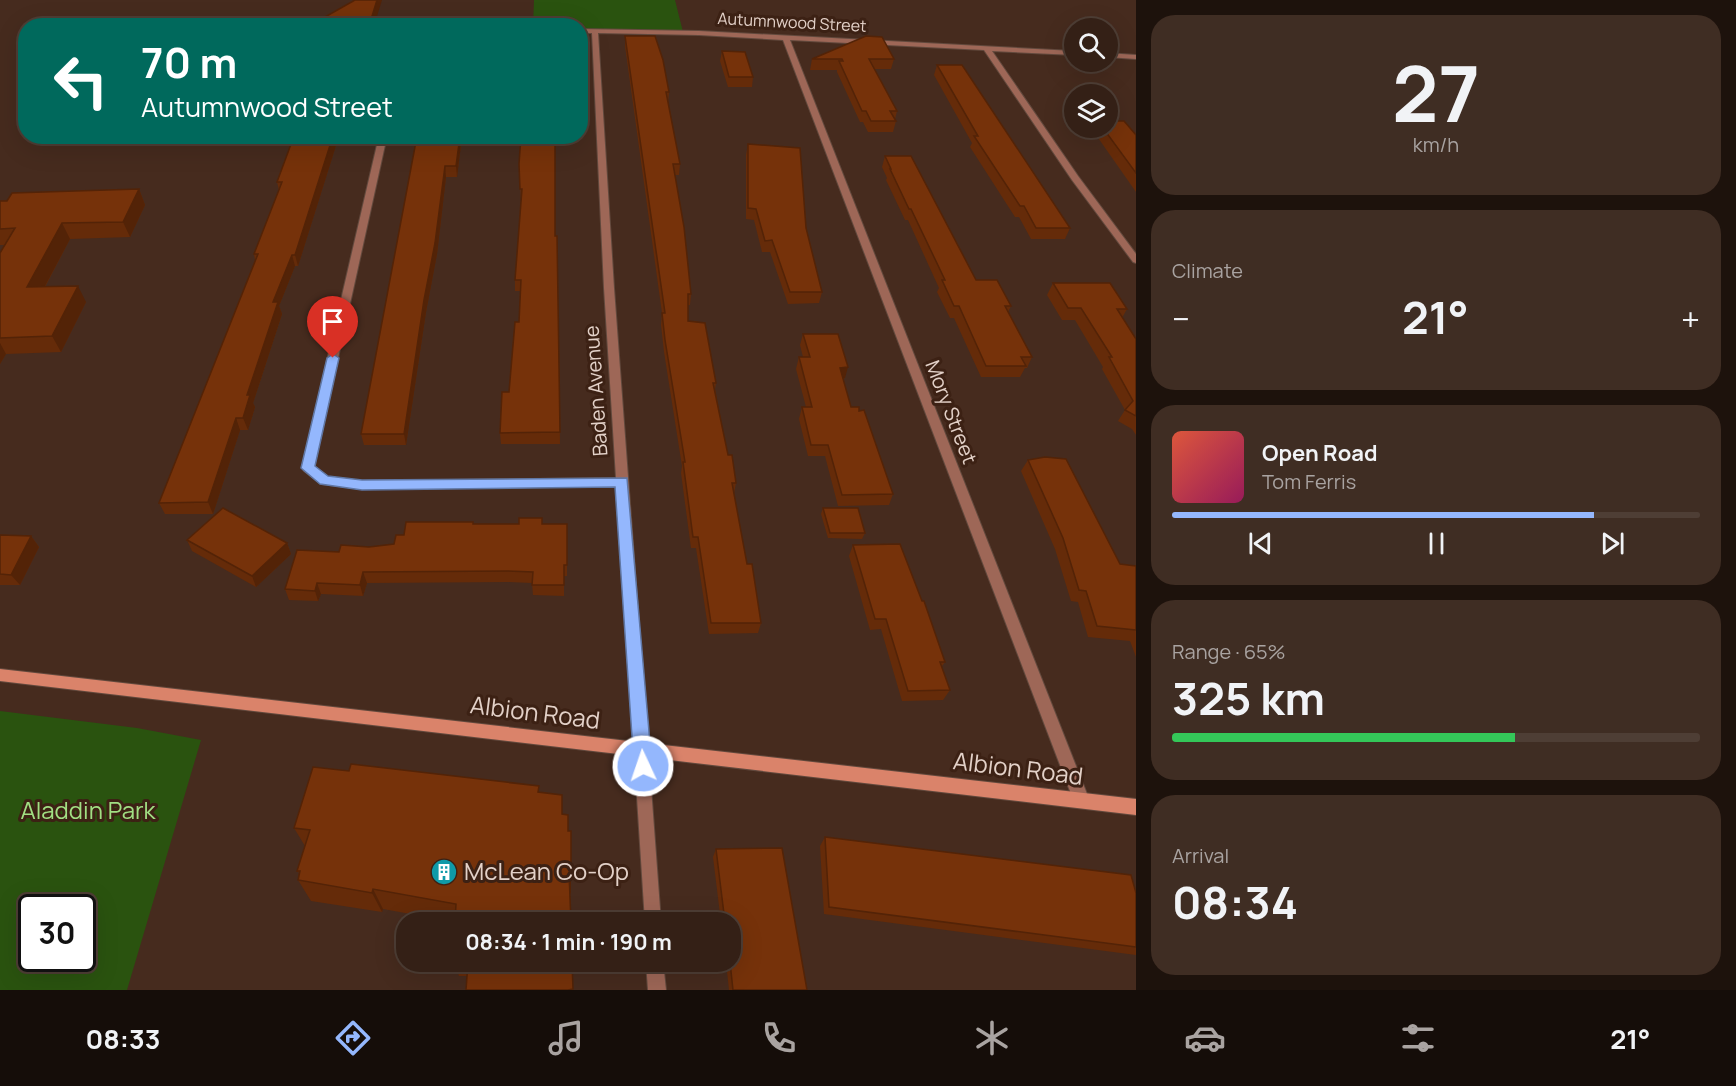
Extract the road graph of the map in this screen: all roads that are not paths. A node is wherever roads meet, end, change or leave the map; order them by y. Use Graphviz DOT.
graph roads {
  1 [pos="588,31"];
  2 [pos="595,31"];
  3 [pos="786,38"];
  4 [pos="987,49"];
  5 [pos="1064,53"];
  6 [pos="1118,56"];
  7 [pos="1136,57"];
  8 [pos="381,144"];
  9 [pos="1136,260"];
  10 [pos="622,482"];
  11 [pos="0,675"];
  12 [pos="642,748"];
  13 [pos="1081,799"];
  14 [pos="1136,807"];
  15 [pos="652,912"];
  16 [pos="656,972"];
  17 [pos="657,990"];
  1 -- 2 [label="street, Autumnwood Street"];
  2 -- 3 [label="street, Autumnwood Street"];
  2 -- 10 [label="street, Baden Avenue"];
  3 -- 4 [label="street, Autumnwood Street"];
  3 -- 13 [label="street, Mory Street"];
  4 -- 5 [label="street, Autumnwood Street"];
  4 -- 9 [label="street"];
  6 -- 7 [label="street"];
  8 -- 10 [label="street"];
  10 -- 12 [label="street, Baden Avenue"];
  11 -- 12 [label="street, Albion Road"];
  12 -- 13 [label="street, Albion Road"];
  12 -- 15 [label="street, Baden Avenue"];
  13 -- 14 [label="street, Albion Road"];
  16 -- 17 [label="street"];
}
